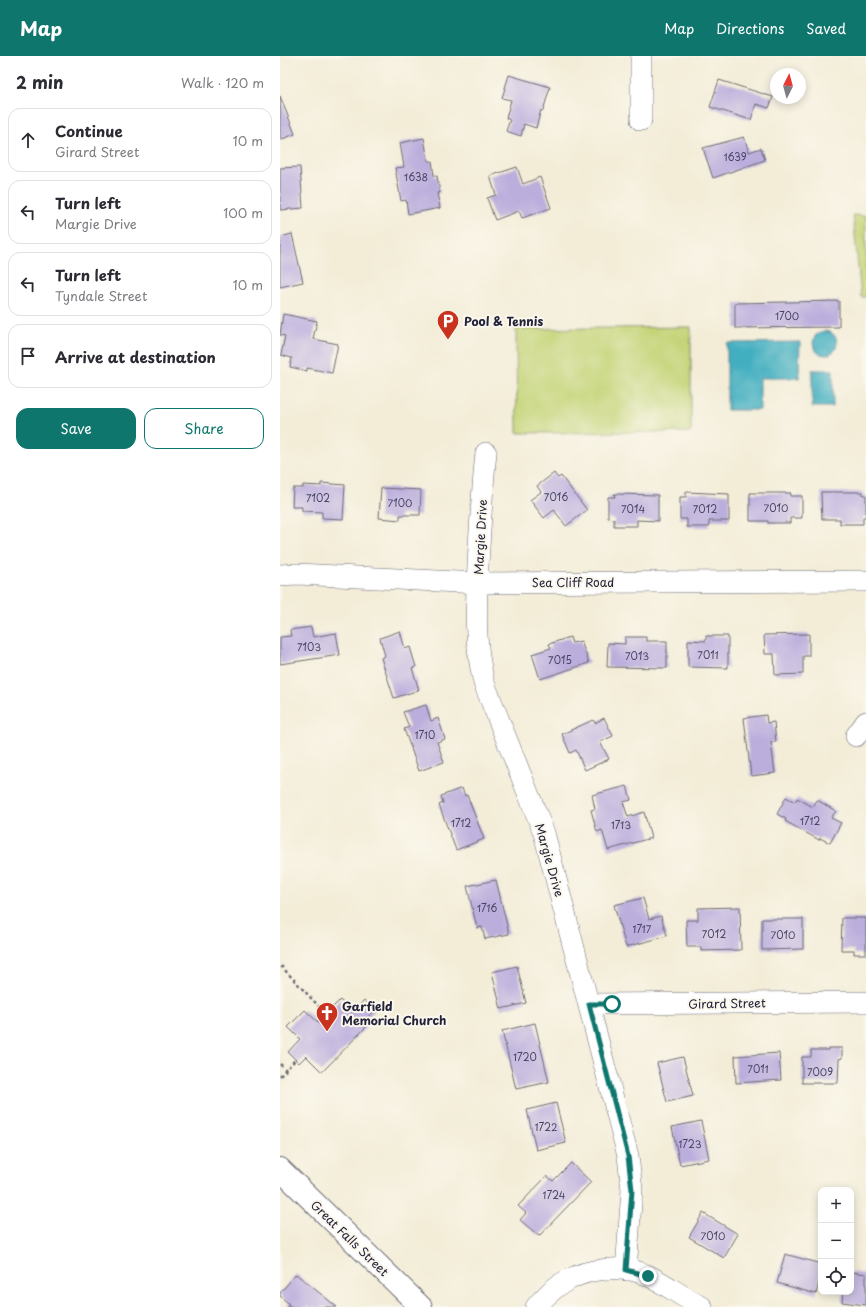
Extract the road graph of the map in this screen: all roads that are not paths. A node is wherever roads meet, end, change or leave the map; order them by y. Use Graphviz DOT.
graph roads {
  1 [pos="641,56"];
  2 [pos="642,120"];
  3 [pos="486,453"];
  4 [pos="280,575"];
  5 [pos="866,581"];
  6 [pos="478,583"];
  7 [pos="866,1002"];
  8 [pos="589,1004"];
  9 [pos="280,1169"];
  10 [pos="626,1270"];
  11 [pos="421,1307"];
  12 [pos="536,1307"];
  13 [pos="702,1307"];
  1 -- 2 [label="street"];
  3 -- 6 [label="street, Margie Drive"];
  4 -- 6 [label="street, Sea Cliff Road"];
  5 -- 6 [label="street, Sea Cliff Road"];
  6 -- 8 [label="street, Margie Drive"];
  7 -- 8 [label="street, Girard Street"];
  8 -- 10 [label="street, Margie Drive"];
  9 -- 11 [label="main road, Great Falls Street"];
  10 -- 12 [label="street"];
  10 -- 13 [label="street"];
}
